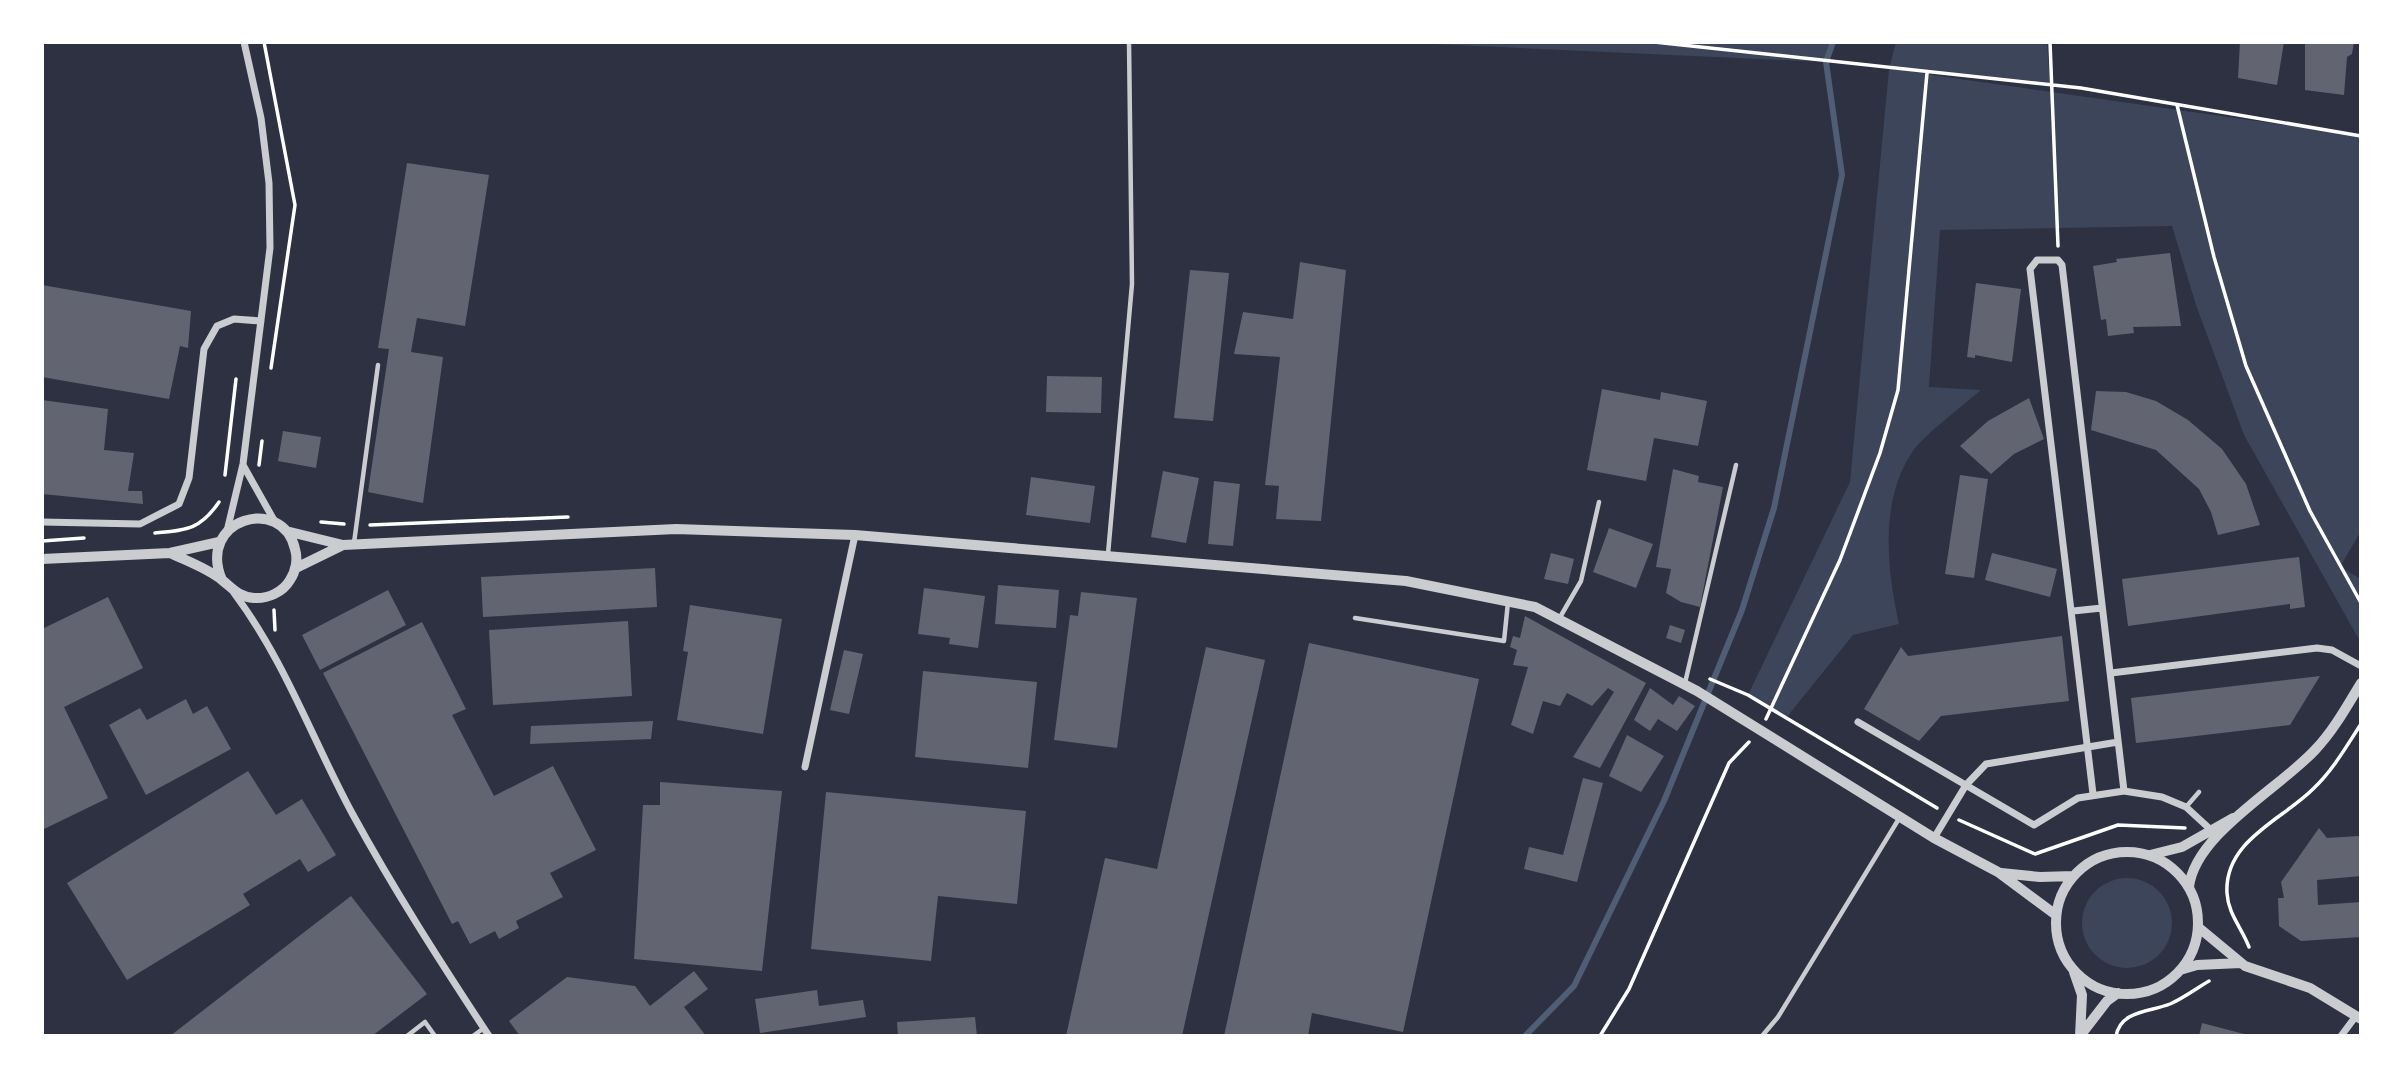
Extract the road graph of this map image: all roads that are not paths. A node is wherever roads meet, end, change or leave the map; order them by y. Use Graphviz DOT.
graph roads {
  1 [pos="244,42"];
  2 [pos="1129,42"];
  3 [pos="261,321"];
  4 [pos="378,365"];
  5 [pos="243,464"];
  6 [pos="1736,465"];
  7 [pos="1599,502"];
  8 [pos="42,522"];
  9 [pos="275,523"];
  10 [pos="227,531"];
  11 [pos="286,531"];
  12 [pos="855,535"];
  13 [pos="219,542"];
  14 [pos="349,545"];
  15 [pos="170,552"];
  16 [pos="1107,555"];
  17 [pos="42,559"];
  18 [pos="296,568"];
  19 [pos="222,580"];
  20 [pos="231,590"];
  21 [pos="1508,601"];
  22 [pos="2102,608"];
  23 [pos="2073,611"];
  24 [pos="1355,618"];
  25 [pos="1559,619"];
  26 [pos="2361,666"];
  27 [pos="2111,673"];
  28 [pos="2361,683"];
  29 [pos="1685,684"];
  30 [pos="1858,722"];
  31 [pos="2119,742"];
  32 [pos="2087,745"];
  33 [pos="806,766"];
  34 [pos="1966,785"];
  35 [pos="2124,791"];
  36 [pos="2199,792"];
  37 [pos="2093,794"];
  38 [pos="2186,807"];
  39 [pos="2244,811"];
  40 [pos="1900,817"];
  41 [pos="2211,830"];
  42 [pos="1934,838"];
  43 [pos="2150,855"];
  44 [pos="1998,872"];
  45 [pos="2073,876"];
  46 [pos="2189,887"];
  47 [pos="2056,915"];
  48 [pos="2198,927"];
  49 [pos="2241,963"];
  50 [pos="2073,970"];
  51 [pos="2180,970"];
  52 [pos="2118,993"];
  53 [pos="2359,1018"];
  54 [pos="484,1028"];
  55 [pos="407,1036"];
  56 [pos="435,1036"];
  57 [pos="473,1036"];
  58 [pos="489,1036"];
  59 [pos="1762,1036"];
  60 [pos="2080,1036"];
  61 [pos="2341,1036"];
  1 -- 3 [label="street"];
  2 -- 16 [label="lane"];
  3 -- 5 [label="street"];
  3 -- 8 [label="street"];
  4 -- 14 [label="lane"];
  5 -- 9 [label="street"];
  5 -- 10 [label="street"];
  6 -- 29 [label="lane"];
  7 -- 25 [label="lane"];
  9 -- 10 [label="street"];
  9 -- 11 [label="street"];
  10 -- 13 [label="street"];
  11 -- 14 [label="street"];
  11 -- 18 [label="street"];
  12 -- 14 [label="street"];
  12 -- 16 [label="street"];
  12 -- 33 [label="street"];
  13 -- 15 [label="street"];
  13 -- 19 [label="street"];
  14 -- 18 [label="street"];
  15 -- 17 [label="street"];
  15 -- 19 [label="street"];
  16 -- 21 [label="street"];
  18 -- 20 [label="street"];
  19 -- 20 [label="street"];
  20 -- 54 [label="street"];
  21 -- 24 [label="lane"];
  21 -- 25 [label="street"];
  22 -- 23 [label="street"];
  22 -- 23 [label="street"];
  22 -- 27 [label="street"];
  23 -- 32 [label="street"];
  25 -- 29 [label="street"];
  26 -- 27 [label="street"];
  27 -- 31 [label="street"];
  28 -- 39 [label="street"];
  29 -- 40 [label="street"];
  30 -- 34 [label="street"];
  31 -- 32 [label="street"];
  31 -- 35 [label="street"];
  32 -- 34 [label="street"];
  32 -- 37 [label="street"];
  34 -- 37 [label="street"];
  34 -- 42 [label="street"];
  35 -- 37 [label="street"];
  35 -- 38 [label="street"];
  36 -- 38 [label="lane"];
  38 -- 41 [label="street"];
  39 -- 41 [label="street"];
  39 -- 46 [label="street"];
  40 -- 42 [label="street"];
  40 -- 59 [label="lane"];
  41 -- 43 [label="street"];
  42 -- 44 [label="street"];
  43 -- 45 [label="street"];
  43 -- 46 [label="street"];
  44 -- 45 [label="street"];
  44 -- 47 [label="street"];
  45 -- 47 [label="street"];
  46 -- 48 [label="street"];
  47 -- 50 [label="street"];
  48 -- 49 [label="street"];
  48 -- 51 [label="street"];
  49 -- 51 [label="street"];
  49 -- 53 [label="street"];
  50 -- 52 [label="street"];
  50 -- 60 [label="street"];
  51 -- 52 [label="street"];
  52 -- 60 [label="street"];
  53 -- 61 [label="street"];
  54 -- 57 [label="lane"];
  54 -- 58 [label="street"];
  55 -- 56 [label="lane"];
}
